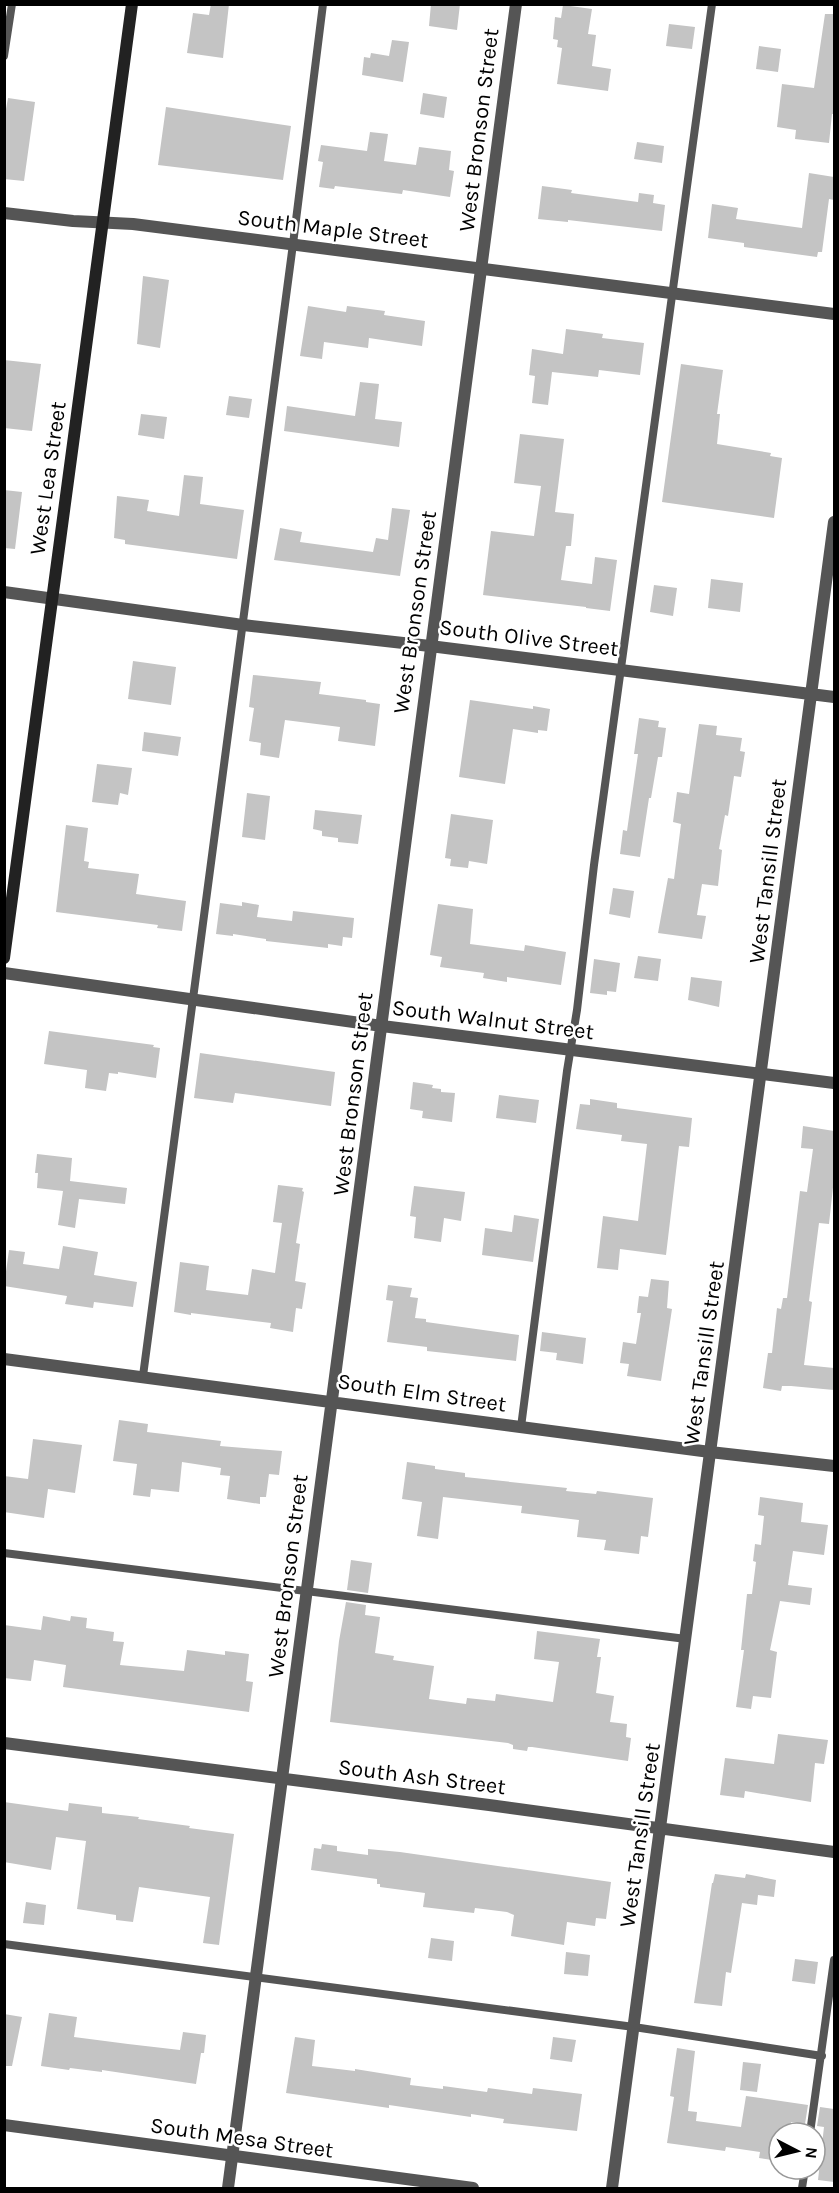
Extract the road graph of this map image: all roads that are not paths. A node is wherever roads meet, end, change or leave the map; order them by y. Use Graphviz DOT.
graph roads {
  1 [pos="12,4"];
  2 [pos="132,4"];
  3 [pos="323,4"];
  4 [pos="516,4"];
  5 [pos="712,4"];
  6 [pos="4,56"];
  7 [pos="4,213"];
  8 [pos="104,223"];
  9 [pos="293,244"];
  10 [pos="482,267"];
  11 [pos="673,292"];
  12 [pos="834,314"];
  13 [pos="834,522"];
  14 [pos="4,592"];
  15 [pos="51,598"];
  16 [pos="243,625"];
  17 [pos="430,646"];
  18 [pos="622,669"];
  19 [pos="812,693"];
  20 [pos="834,697"];
  21 [pos="4,958"];
  22 [pos="4,973"];
  23 [pos="192,998"];
  24 [pos="382,1026"];
  25 [pos="570,1051"];
  26 [pos="762,1074"];
  27 [pos="834,1083"];
  28 [pos="4,1359"];
  29 [pos="143,1376"];
  30 [pos="331,1401"];
  31 [pos="521,1426"];
  32 [pos="710,1452"];
  33 [pos="834,1466"];
  34 [pos="4,1553"];
  35 [pos="306,1591"];
  36 [pos="686,1639"];
  37 [pos="4,1743"];
  38 [pos="282,1779"];
  39 [pos="661,1829"];
  40 [pos="834,1852"];
  41 [pos="4,1944"];
  42 [pos="834,1960"];
  43 [pos="255,1977"];
  44 [pos="634,2027"];
  45 [pos="822,2056"];
  46 [pos="812,2121"];
  47 [pos="4,2125"];
  48 [pos="232,2157"];
  49 [pos="228,2188"];
  50 [pos="473,2188"];
  51 [pos="612,2188"];
  1 -- 6 [label="lane"];
  2 -- 8 [label="main road, West Lea Street"];
  3 -- 9 [label="lane"];
  4 -- 10 [label="street, West Bronson Street"];
  5 -- 11 [label="lane"];
  7 -- 8 [label="street, South Maple Street"];
  8 -- 9 [label="street, South Maple Street"];
  8 -- 15 [label="main road, West Lea Street"];
  9 -- 10 [label="street, South Maple Street"];
  9 -- 16 [label="lane"];
  10 -- 11 [label="street, South Maple Street"];
  10 -- 17 [label="street, West Bronson Street"];
  11 -- 12 [label="street, South Maple Street"];
  11 -- 18 [label="lane"];
  13 -- 19 [label="street, West Tansill Street"];
  14 -- 15 [label="street, South Olive Street"];
  15 -- 16 [label="street, South Olive Street"];
  15 -- 21 [label="main road, West Lea Street"];
  16 -- 17 [label="street, South Olive Street"];
  16 -- 23 [label="lane"];
  17 -- 18 [label="street, South Olive Street"];
  17 -- 24 [label="street, West Bronson Street"];
  18 -- 19 [label="street, South Olive Street"];
  18 -- 25 [label="lane"];
  19 -- 20 [label="street, South Olive Street"];
  19 -- 26 [label="street, West Tansill Street"];
  22 -- 23 [label="street, South Walnut Street"];
  23 -- 24 [label="street, South Walnut Street"];
  23 -- 29 [label="lane"];
  24 -- 25 [label="street, South Walnut Street"];
  24 -- 30 [label="street, West Bronson Street"];
  25 -- 26 [label="street, South Walnut Street"];
  25 -- 31 [label="lane"];
  26 -- 27 [label="street, South Walnut Street"];
  26 -- 32 [label="street, West Tansill Street"];
  28 -- 29 [label="street, South Elm Street"];
  29 -- 30 [label="street, South Elm Street"];
  30 -- 31 [label="street, South Elm Street"];
  30 -- 35 [label="street, West Bronson Street"];
  31 -- 32 [label="street, South Elm Street"];
  32 -- 33 [label="street, South Elm Street"];
  32 -- 36 [label="street, West Tansill Street"];
  34 -- 35 [label="lane"];
  35 -- 36 [label="lane"];
  35 -- 38 [label="street, West Bronson Street"];
  36 -- 39 [label="street, West Tansill Street"];
  37 -- 38 [label="street, South Ash Street"];
  38 -- 39 [label="street, South Ash Street"];
  38 -- 43 [label="street, West Bronson Street"];
  39 -- 40 [label="street, South Ash Street"];
  39 -- 44 [label="street, West Tansill Street"];
  41 -- 43 [label="lane"];
  42 -- 45 [label="lane"];
  43 -- 44 [label="lane"];
  43 -- 48 [label="street, West Bronson Street"];
  44 -- 45 [label="lane"];
  44 -- 51 [label="street, West Tansill Street"];
  45 -- 46 [label="lane"];
  47 -- 48 [label="street, South Mesa Street"];
  48 -- 49 [label="street, West Bronson Street"];
  48 -- 50 [label="street, South Mesa Street"];
}
